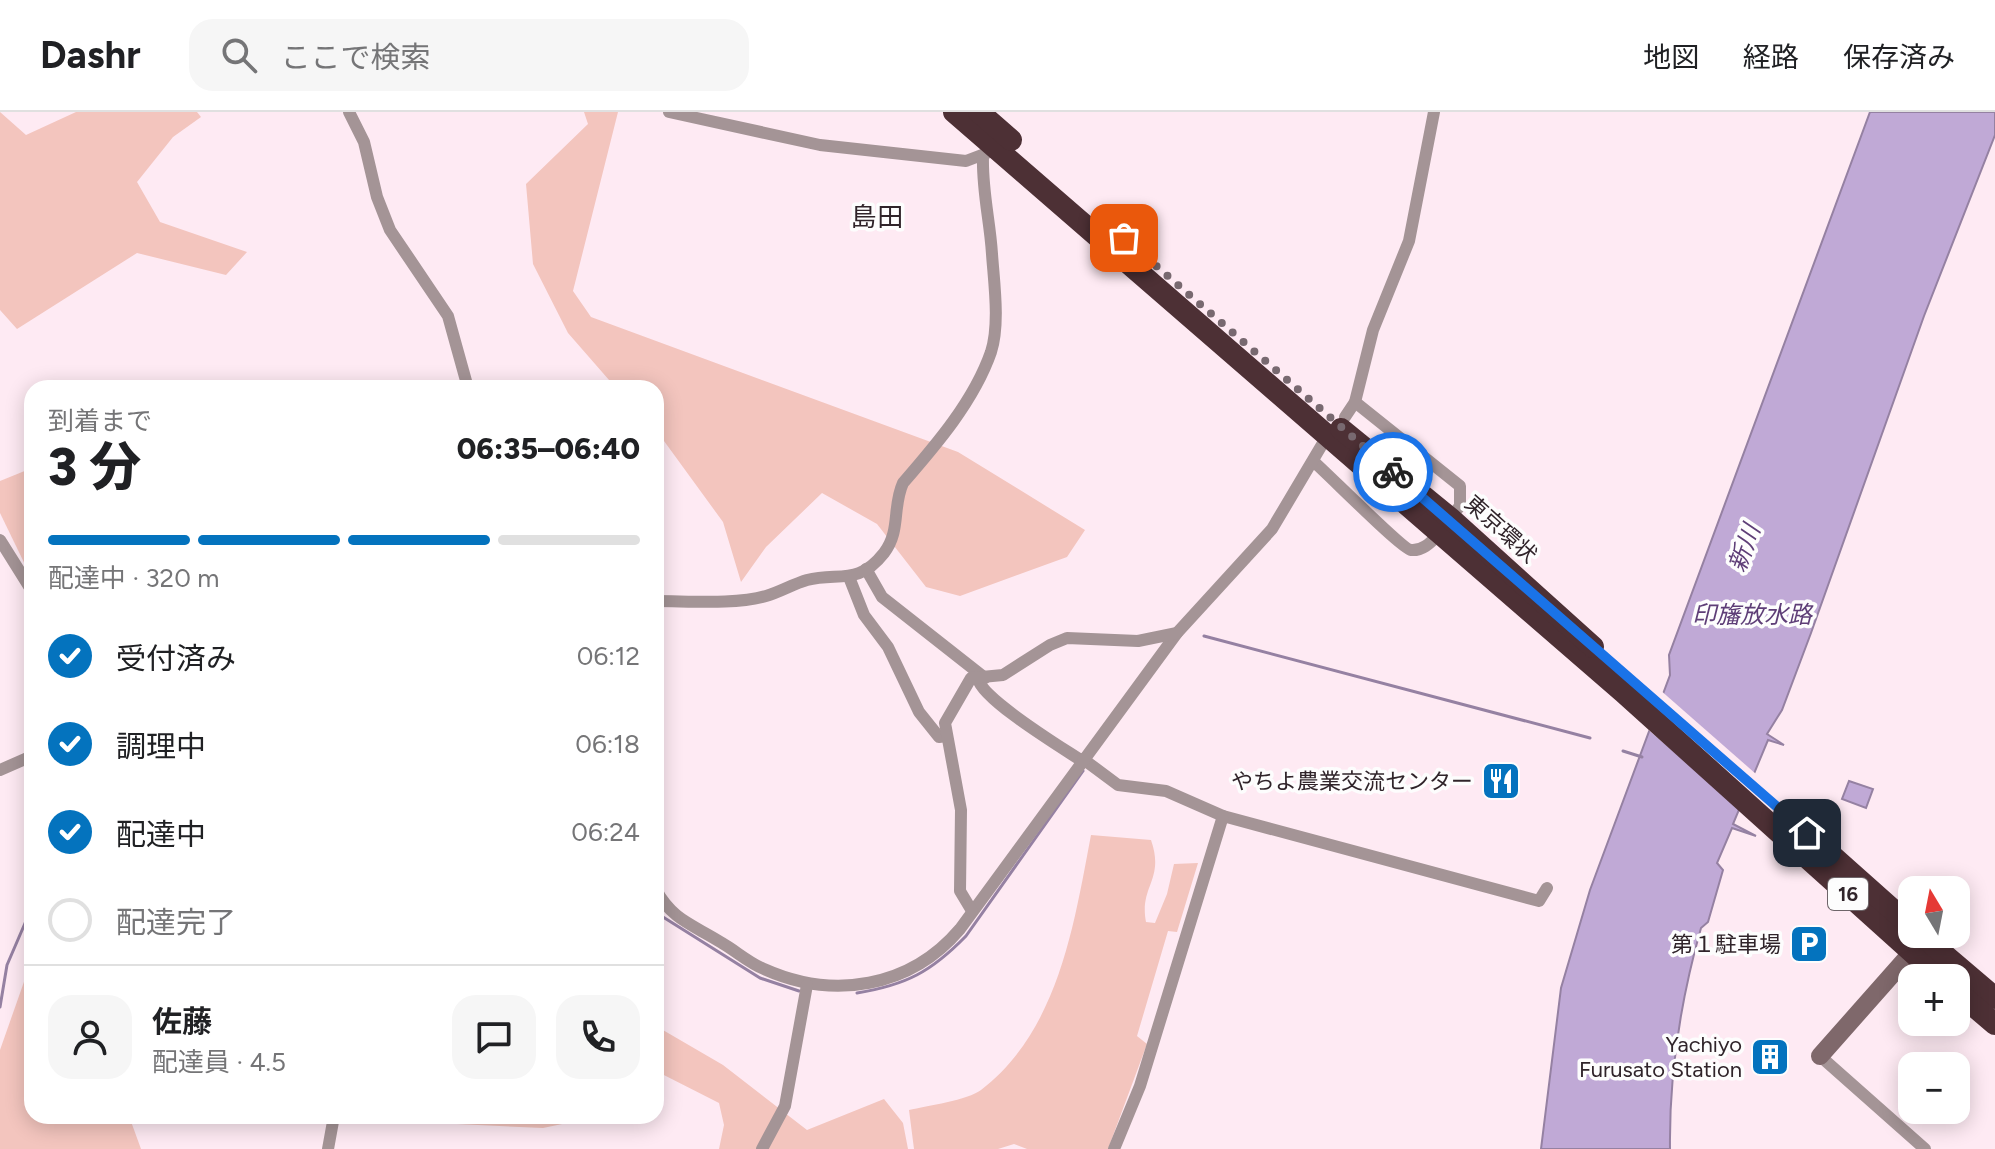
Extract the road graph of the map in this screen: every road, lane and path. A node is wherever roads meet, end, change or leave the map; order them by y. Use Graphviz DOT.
graph roads {
  1 [pos="349,112"];
  2 [pos="669,112"];
  3 [pos="954,112"];
  4 [pos="1434,112"];
  5 [pos="979,119"];
  6 [pos="989,151"];
  7 [pos="1117,243"];
  8 [pos="466,380"];
  9 [pos="1355,402"];
  10 [pos="1345,417"];
  11 [pos="1323,443"];
  12 [pos="1313,461"];
  13 [pos="1444,526"];
  14 [pos="0,540"];
  15 [pos="866,569"];
  16 [pos="849,577"];
  17 [pos="24,578"];
  18 [pos="664,601"];
  19 [pos="1177,633"];
  20 [pos="982,678"];
  21 [pos="946,736"];
  22 [pos="24,760"];
  23 [pos="1083,760"];
  24 [pos="0,770"];
  25 [pos="1223,816"];
  26 [pos="1547,888"];
  27 [pos="664,901"];
  28 [pos="972,911"];
  29 [pos="1898,922"];
  30 [pos="1909,948"];
  31 [pos="1930,948"];
  32 [pos="807,985"];
  33 [pos="1995,998"];
  34 [pos="1970,1003"];
  35 [pos="1995,1024"];
  36 [pos="1820,1056"];
  37 [pos="333,1124"];
  38 [pos="328,1149"];
  39 [pos="762,1149"];
  40 [pos="1114,1149"];
  41 [pos="1925,1149"];
  1 -- 8 [label="street"];
  2 -- 6 [label="street"];
  3 -- 5 [label="highway, 東京環状 / 16"];
  4 -- 9 [label="street"];
  5 -- 6 [label="highway, 東京環状 / 16"];
  5 -- 7 [label="highway, 東京環状 / 16"];
  6 -- 7 [label="highway, 東京環状 / 16"];
  6 -- 15 [label="street"];
  7 -- 13 [label="highway, 東京環状 / 16"];
  9 -- 10 [label="street"];
  9 -- 13 [label="street"];
  11 -- 12 [label="street"];
  12 -- 13 [label="street"];
  12 -- 19 [label="street"];
  13 -- 29 [label="highway, 東京環状 / 16"];
  14 -- 17 [label="street"];
  15 -- 16 [label="street"];
  15 -- 20 [label="street"];
  16 -- 18 [label="street"];
  16 -- 21 [label="street"];
  19 -- 20 [label="street"];
  19 -- 23 [label="street"];
  20 -- 21 [label="street"];
  20 -- 23 [label="street"];
  21 -- 28 [label="street"];
  22 -- 24 [label="street"];
  23 -- 25 [label="street"];
  23 -- 28 [label="street"];
  25 -- 26 [label="street"];
  25 -- 40 [label="street"];
  27 -- 32 [label="street"];
  28 -- 32 [label="street"];
  30 -- 36 [label="street"];
  31 -- 33 [label="highway, 東京環状 / 16"];
  32 -- 39 [label="street"];
  34 -- 35 [label="highway"];
  36 -- 41 [label="street"];
  37 -- 38 [label="street"];
}
